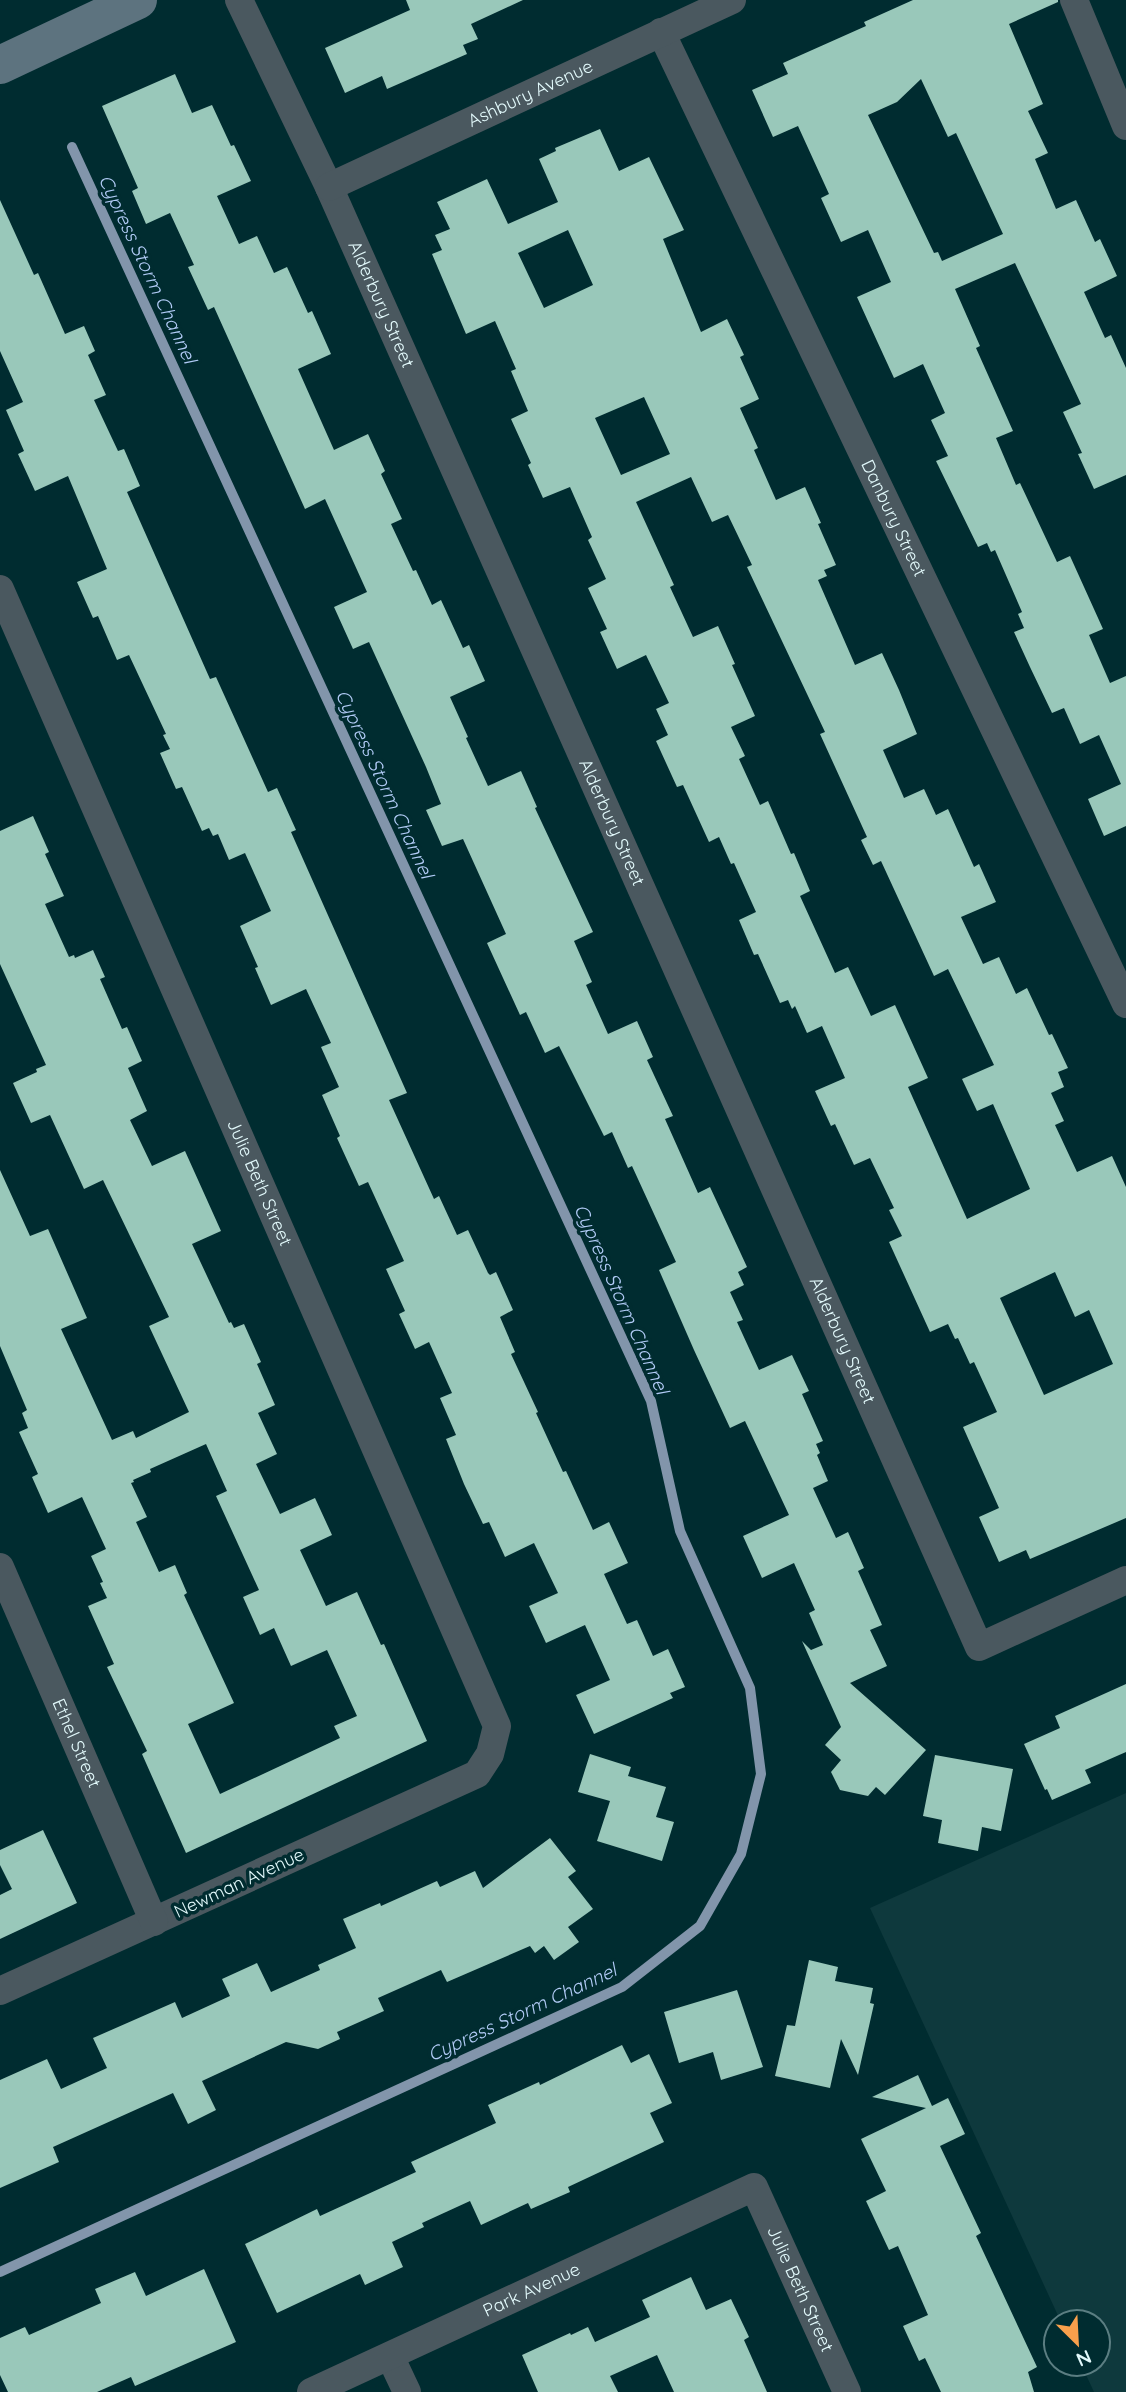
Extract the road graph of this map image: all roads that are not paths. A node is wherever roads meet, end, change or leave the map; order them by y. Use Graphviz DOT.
graph roads {
  1 [pos="138,0"];
  2 [pos="239,0"];
  3 [pos="732,0"];
  4 [pos="1074,0"];
  5 [pos="661,32"];
  6 [pos="0,65"];
  7 [pos="1126,126"];
  8 [pos="329,187"];
  9 [pos="0,589"];
  10 [pos="1126,1004"];
  11 [pos="0,1567"];
  12 [pos="1126,1580"];
  13 [pos="477,1774"];
  14 [pos="154,1922"];
  15 [pos="0,1991"];
  16 [pos="754,2187"];
  17 [pos="390,2357"];
  18 [pos="310,2392"];
  19 [pos="407,2392"];
  20 [pos="847,2392"];
  1 -- 6 [label="main road"];
  2 -- 8 [label="street, Alderbury Street"];
  3 -- 5 [label="street, Ashbury Avenue"];
  4 -- 7 [label="street"];
  5 -- 8 [label="street, Ashbury Avenue"];
  5 -- 10 [label="street, Danbury Street"];
  8 -- 12 [label="street, Alderbury Street"];
  9 -- 13 [label="street, Julie Beth Street"];
  11 -- 14 [label="street, Ethel Street"];
  13 -- 14 [label="street, Newman Avenue"];
  14 -- 15 [label="street, Newman Avenue"];
  16 -- 17 [label="street, Park Avenue"];
  16 -- 20 [label="street, Julie Beth Street"];
  17 -- 18 [label="street, Park Avenue"];
  17 -- 19 [label="street"];
}
